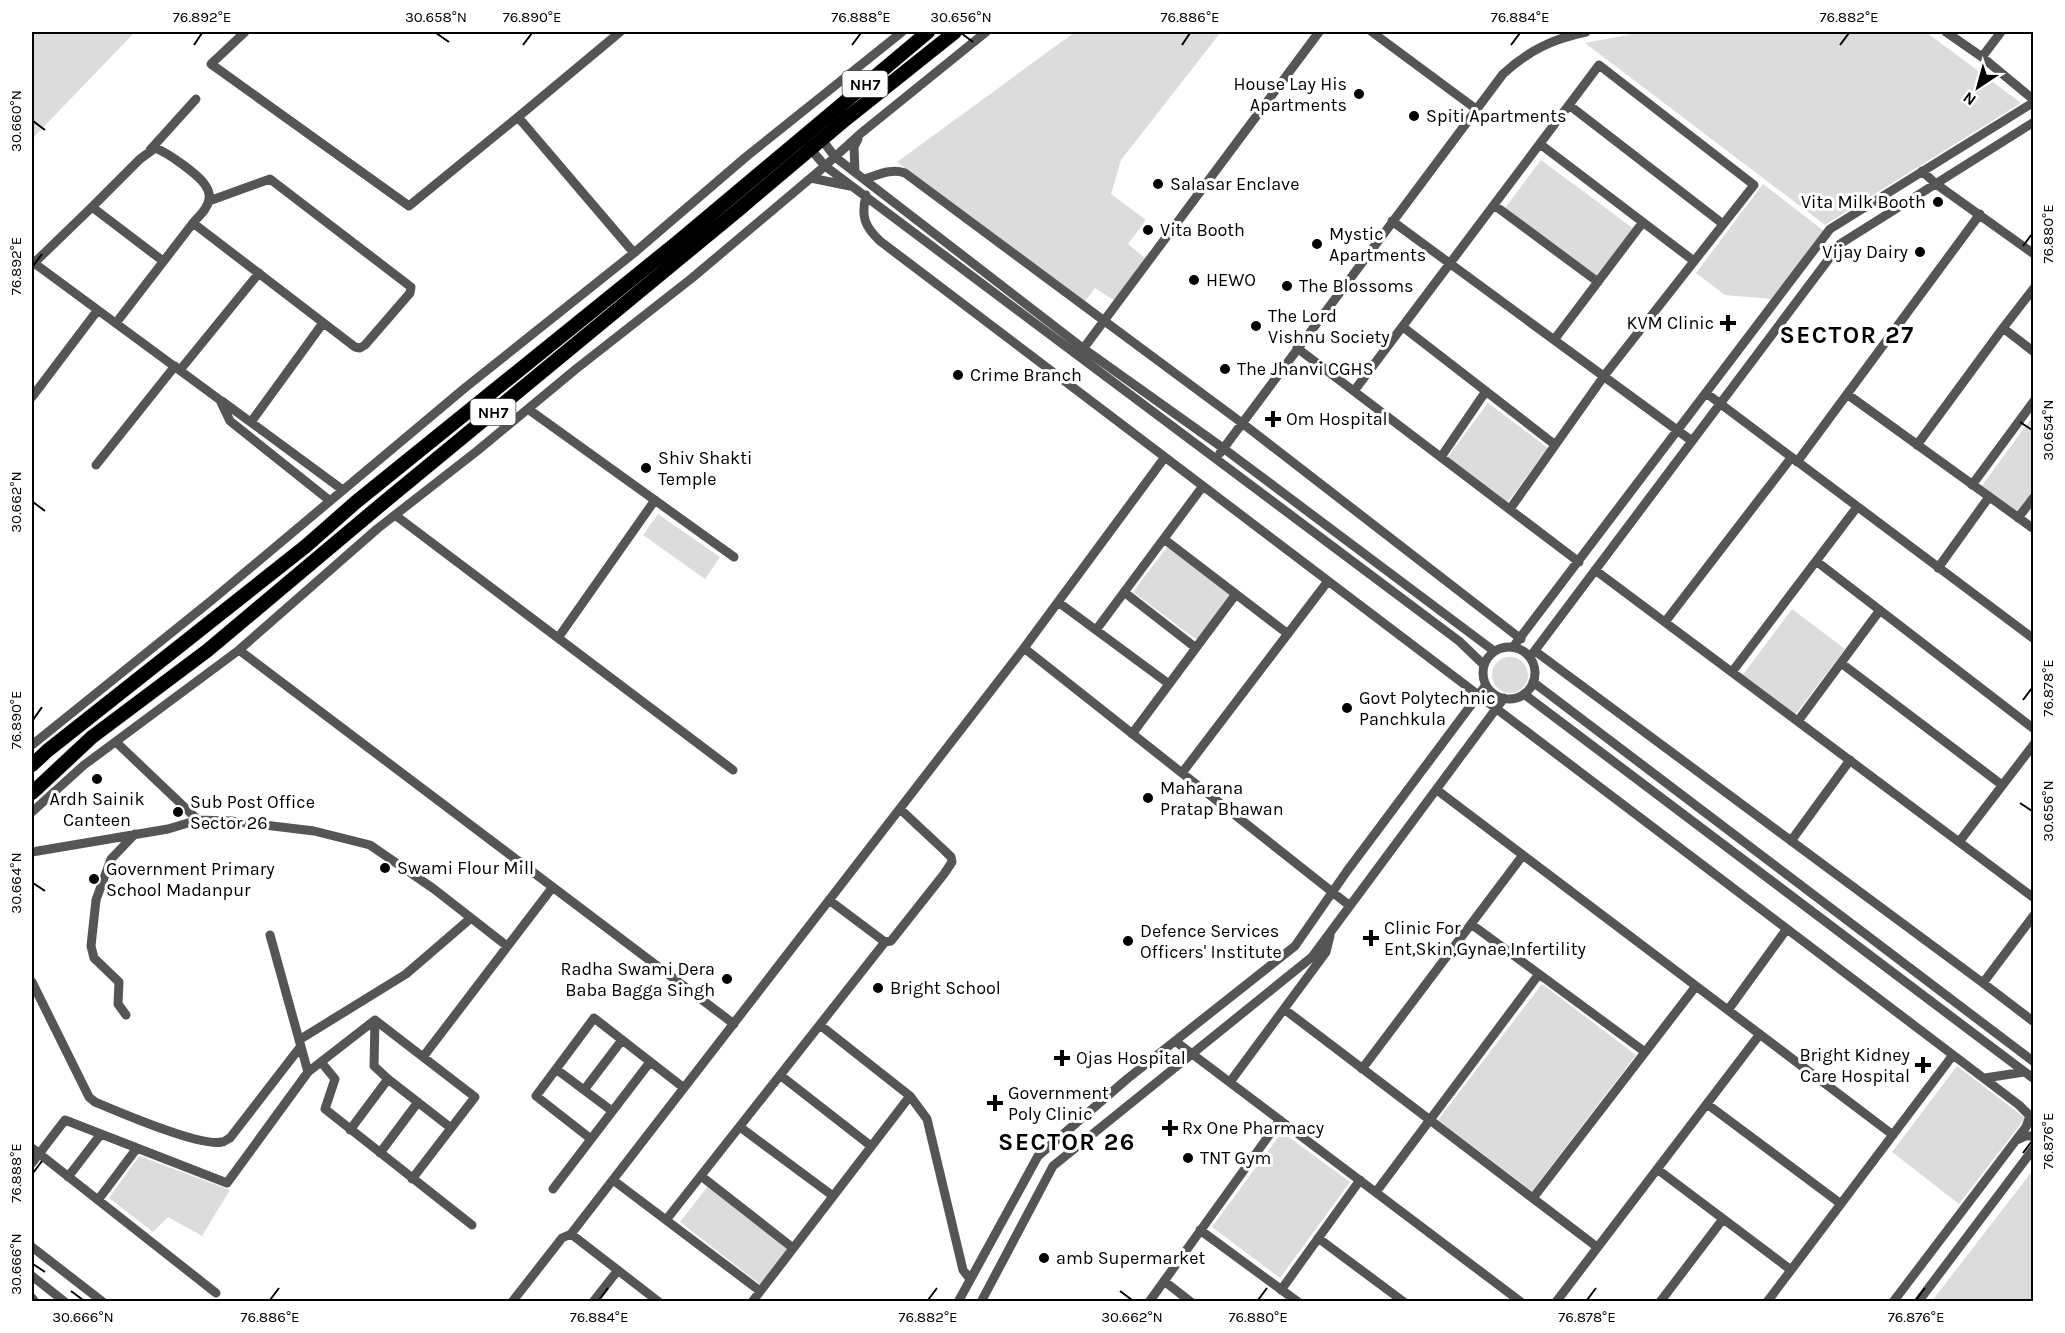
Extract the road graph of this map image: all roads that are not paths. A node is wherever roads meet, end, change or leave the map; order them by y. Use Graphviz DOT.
graph roads {
  1 [pos="245,32"];
  2 [pos="620,32"];
  3 [pos="902,32"];
  4 [pos="928,32"];
  5 [pos="955,32"];
  6 [pos="986,32"];
  7 [pos="1319,32"];
  8 [pos="1372,32"];
  9 [pos="1586,32"];
  10 [pos="1946,32"];
  11 [pos="2001,32"];
  12 [pos="1982,57"];
  13 [pos="196,99"];
  14 [pos="2034,101"];
  15 [pos="1569,105"];
  16 [pos="1476,109"];
  17 [pos="518,117"];
  18 [pos="2034,122"];
  19 [pos="860,134"];
  20 [pos="812,138"];
  21 [pos="1540,144"];
  22 [pos="150,150"];
  23 [pos="835,157"];
  24 [pos="825,166"];
  25 [pos="1922,171"];
  26 [pos="855,172"];
  27 [pos="811,178"];
  28 [pos="864,179"];
  29 [pos="1936,184"];
  30 [pos="855,187"];
  31 [pos="866,195"];
  32 [pos="209,201"];
  33 [pos="1494,205"];
  34 [pos="92,207"];
  35 [pos="1980,214"];
  36 [pos="1392,221"];
  37 [pos="1643,222"];
  38 [pos="193,223"];
  39 [pos="1723,224"];
  40 [pos="634,252"];
  41 [pos="2034,254"];
  42 [pos="163,261"];
  43 [pos="1694,261"];
  44 [pos="1450,263"];
  45 [pos="32,264"];
  46 [pos="259,273"];
  47 [pos="1598,282"];
  48 [pos="2034,288"];
  49 [pos="97,311"];
  50 [pos="1104,322"];
  51 [pos="116,323"];
  52 [pos="324,323"];
  53 [pos="1403,327"];
  54 [pos="2003,328"];
  55 [pos="1554,340"];
  56 [pos="1297,348"];
  57 [pos="1081,352"];
  58 [pos="2034,352"];
  59 [pos="178,368"];
  60 [pos="1604,376"];
  61 [pos="1486,391"];
  62 [pos="1354,392"];
  63 [pos="1706,393"];
  64 [pos="1847,394"];
  65 [pos="32,397"];
  66 [pos="220,400"];
  67 [pos="2034,401"];
  68 [pos="1720,404"];
  69 [pos="528,409"];
  70 [pos="251,422"];
  71 [pos="1242,423"];
  72 [pos="1678,430"];
  73 [pos="1692,441"];
  74 [pos="1554,444"];
  75 [pos="1917,445"];
  76 [pos="1223,448"];
  77 [pos="1165,457"];
  78 [pos="1441,457"];
  79 [pos="1216,459"];
  80 [pos="1794,460"];
  81 [pos="96,465"];
  82 [pos="1972,485"];
  83 [pos="1203,486"];
  84 [pos="343,490"];
  85 [pos="1989,497"];
  86 [pos="2034,497"];
  87 [pos="329,500"];
  88 [pos="655,500"];
  89 [pos="1857,507"];
  90 [pos="1510,509"];
  91 [pos="395,515"];
  92 [pos="2018,518"];
  93 [pos="2034,530"];
  94 [pos="1164,539"];
  95 [pos="734,557"];
  96 [pos="1816,561"];
  97 [pos="1579,562"];
  98 [pos="1938,568"];
  99 [pos="1595,570"];
  100 [pos="1328,581"];
  101 [pos="1124,592"];
  102 [pos="1236,594"];
  103 [pos="1058,602"];
  104 [pos="1880,610"];
  105 [pos="1665,622"];
  106 [pos="1096,630"];
  107 [pos="1288,634"];
  108 [pos="558,638"];
  109 [pos="1521,639"];
  110 [pos="2034,639"];
  111 [pos="1513,647"];
  112 [pos="1024,648"];
  113 [pos="1196,648"];
  114 [pos="239,650"];
  115 [pos="1494,651"];
  116 [pos="1532,654"];
  117 [pos="1841,663"];
  118 [pos="1484,665"];
  119 [pos="1732,672"];
  120 [pos="1533,682"];
  121 [pos="1169,684"];
  122 [pos="1486,685"];
  123 [pos="1524,694"];
  124 [pos="1479,696"];
  125 [pos="1504,698"];
  126 [pos="1497,709"];
  127 [pos="1798,722"];
  128 [pos="2034,729"];
  129 [pos="1132,734"];
  130 [pos="117,743"];
  131 [pos="2034,744"];
  132 [pos="32,745"];
  133 [pos="1850,760"];
  134 [pos="32,765"];
  135 [pos="733,770"];
  136 [pos="1182,773"];
  137 [pos="2002,785"];
  138 [pos="1437,790"];
  139 [pos="32,793"];
  140 [pos="900,809"];
  141 [pos="32,812"];
  142 [pos="198,820"];
  143 [pos="135,834"];
  144 [pos="1791,841"];
  145 [pos="1959,842"];
  146 [pos="32,852"];
  147 [pos="1523,855"];
  148 [pos="552,888"];
  149 [pos="1332,892"];
  150 [pos="2034,898"];
  151 [pos="829,900"];
  152 [pos="1350,906"];
  153 [pos="471,918"];
  154 [pos="2033,918"];
  155 [pos="1471,924"];
  156 [pos="1786,930"];
  157 [pos="1332,931"];
  158 [pos="270,935"];
  159 [pos="885,942"];
  160 [pos="507,946"];
  161 [pos="1539,974"];
  162 [pos="32,982"];
  163 [pos="1983,982"];
  164 [pos="1696,986"];
  165 [pos="1284,1009"];
  166 [pos="1728,1010"];
  167 [pos="126,1015"];
  168 [pos="375,1020"];
  169 [pos="2034,1022"];
  170 [pos="734,1024"];
  171 [pos="820,1025"];
  172 [pos="1760,1034"];
  173 [pos="622,1040"];
  174 [pos="1175,1041"];
  175 [pos="300,1043"];
  176 [pos="1645,1052"];
  177 [pos="1193,1053"];
  178 [pos="1953,1054"];
  179 [pos="423,1057"];
  180 [pos="321,1062"];
  181 [pos="650,1062"];
  182 [pos="2034,1062"];
  183 [pos="556,1069"];
  184 [pos="1362,1069"];
  185 [pos="308,1072"];
  186 [pos="2024,1072"];
  187 [pos="780,1076"];
  188 [pos="1985,1078"];
  189 [pos="388,1079"];
  190 [pos="2034,1079"];
  191 [pos="1230,1082"];
  192 [pos="684,1088"];
  193 [pos="584,1090"];
  194 [pos="910,1096"];
  195 [pos="418,1102"];
  196 [pos="1707,1104"];
  197 [pos="612,1111"];
  198 [pos="1280,1120"];
  199 [pos="1429,1120"];
  200 [pos="740,1127"];
  201 [pos="451,1128"];
  202 [pos="350,1130"];
  203 [pos="101,1134"];
  204 [pos="1893,1134"];
  205 [pos="2034,1136"];
  206 [pos="591,1139"];
  207 [pos="2014,1141"];
  208 [pos="871,1146"];
  209 [pos="137,1148"];
  210 [pos="2034,1148"];
  211 [pos="35,1151"];
  212 [pos="380,1153"];
  213 [pos="32,1162"];
  214 [pos="1657,1169"];
  215 [pos="701,1176"];
  216 [pos="68,1177"];
  217 [pos="412,1179"];
  218 [pos="613,1180"];
  219 [pos="1360,1180"];
  220 [pos="553,1189"];
  221 [pos="1376,1192"];
  222 [pos="833,1196"];
  223 [pos="1533,1198"];
  224 [pos="98,1200"];
  225 [pos="1841,1204"];
  226 [pos="1723,1219"];
  227 [pos="666,1220"];
  228 [pos="472,1225"];
  229 [pos="1200,1230"];
  230 [pos="571,1234"];
  231 [pos="1318,1238"];
  232 [pos="32,1247"];
  233 [pos="1597,1247"];
  234 [pos="793,1248"];
  235 [pos="618,1270"];
  236 [pos="1791,1270"];
  237 [pos="32,1276"];
  238 [pos="970,1279"];
  239 [pos="1164,1281"];
  240 [pos="1281,1290"];
  241 [pos="760,1291"];
  242 [pos="216,1293"];
  243 [pos="32,1298"];
  244 [pos="36,1302"];
  245 [pos="65,1302"];
  246 [pos="103,1302"];
  247 [pos="513,1302"];
  248 [pos="593,1302"];
  249 [pos="659,1302"];
  250 [pos="752,1302"];
  251 [pos="958,1302"];
  252 [pos="981,1302"];
  253 [pos="1149,1302"];
  254 [pos="1191,1302"];
  255 [pos="1298,1302"];
  256 [pos="1404,1302"];
  257 [pos="1521,1302"];
  258 [pos="1556,1302"];
  259 [pos="1660,1302"];
  260 [pos="1767,1302"];
  261 [pos="1893,1302"];
  262 [pos="1918,1302"];
  1 -- 17 [label="street"];
  2 -- 17 [label="street"];
  3 -- 40 [label="street"];
  4 -- 20 [label="highway, NH7"];
  5 -- 20 [label="highway, NH7"];
  6 -- 19 [label="street"];
  7 -- 50 [label="street"];
  8 -- 16 [label="street"];
  9 -- 16 [label="street"];
  10 -- 12 [label="street"];
  11 -- 12 [label="street"];
  12 -- 14 [label="street"];
  13 -- 22 [label="street"];
  14 -- 25 [label="street"];
  15 -- 21 [label="street"];
  15 -- 39 [label="street"];
  15 -- 39 [label="street"];
  16 -- 36 [label="street"];
  17 -- 40 [label="street"];
  18 -- 29 [label="street"];
  19 -- 23 [label="street"];
  19 -- 26 [label="street"];
  20 -- 23 [label="street"];
  20 -- 24 [label="street"];
  20 -- 134 [label="highway, NH7"];
  20 -- 139 [label="highway, NH7"];
  21 -- 33 [label="street"];
  21 -- 37 [label="street"];
  22 -- 32 [label="street"];
  22 -- 34 [label="street"];
  23 -- 24 [label="street"];
  23 -- 26 [label="street"];
  24 -- 27 [label="street"];
  24 -- 30 [label="street"];
  25 -- 29 [label="street"];
  25 -- 63 [label="street"];
  26 -- 28 [label="street"];
  27 -- 30 [label="street"];
  27 -- 69 [label="street"];
  28 -- 50 [label="street"];
  28 -- 57 [label="street"];
  29 -- 35 [label="street"];
  29 -- 68 [label="street"];
  30 -- 31 [label="street"];
  31 -- 57 [label="street"];
  31 -- 77 [label="street"];
  32 -- 38 [label="street"];
  32 -- 52 [label="street"];
  33 -- 44 [label="street"];
  33 -- 47 [label="street"];
  34 -- 42 [label="street"];
  34 -- 45 [label="street"];
  35 -- 41 [label="street"];
  35 -- 64 [label="street"];
  36 -- 44 [label="street"];
  36 -- 56 [label="street"];
  37 -- 43 [label="street"];
  37 -- 47 [label="street"];
  38 -- 42 [label="street"];
  38 -- 46 [label="street"];
  39 -- 43 [label="street"];
  40 -- 84 [label="street"];
  42 -- 51 [label="street"];
  43 -- 60 [label="street"];
  44 -- 53 [label="street"];
  44 -- 55 [label="street"];
  45 -- 49 [label="street"];
  46 -- 52 [label="street"];
  46 -- 59 [label="street"];
  47 -- 55 [label="street"];
  48 -- 54 [label="street"];
  49 -- 51 [label="street"];
  49 -- 65 [label="street"];
  50 -- 57 [label="street"];
  50 -- 71 [label="street"];
  51 -- 59 [label="street"];
  52 -- 70 [label="street"];
  53 -- 61 [label="street"];
  53 -- 62 [label="street"];
  54 -- 58 [label="street"];
  54 -- 75 [label="street"];
  55 -- 60 [label="street"];
  56 -- 62 [label="street"];
  56 -- 71 [label="street"];
  57 -- 76 [label="street"];
  57 -- 79 [label="street"];
  59 -- 66 [label="street"];
  59 -- 81 [label="street"];
  60 -- 72 [label="street"];
  60 -- 74 [label="street"];
  61 -- 74 [label="street"];
  61 -- 78 [label="street"];
  62 -- 78 [label="street"];
  63 -- 68 [label="street"];
  63 -- 72 [label="street"];
  64 -- 75 [label="street"];
  64 -- 80 [label="street"];
  66 -- 70 [label="street"];
  66 -- 87 [label="street"];
  67 -- 82 [label="street"];
  68 -- 73 [label="street"];
  68 -- 80 [label="street"];
  69 -- 88 [label="street"];
  69 -- 91 [label="street"];
  70 -- 84 [label="street"];
  71 -- 76 [label="street"];
  71 -- 109 [label="street"];
  72 -- 73 [label="street"];
  72 -- 97 [label="street"];
  73 -- 99 [label="street"];
  74 -- 90 [label="street"];
  75 -- 82 [label="street"];
  76 -- 79 [label="street"];
  76 -- 115 [label="street"];
  77 -- 83 [label="street"];
  77 -- 103 [label="street"];
  78 -- 90 [label="street"];
  79 -- 118 [label="street"];
  80 -- 89 [label="street"];
  80 -- 105 [label="street"];
  82 -- 85 [label="street"];
  83 -- 94 [label="street"];
  83 -- 100 [label="street"];
  84 -- 87 [label="street"];
  85 -- 92 [label="street"];
  85 -- 98 [label="street"];
  86 -- 92 [label="street"];
  87 -- 132 [label="street"];
  88 -- 95 [label="street"];
  88 -- 108 [label="street"];
  89 -- 96 [label="street"];
  89 -- 98 [label="street"];
  90 -- 97 [label="street"];
  91 -- 108 [label="street"];
  91 -- 114 [label="street"];
  92 -- 93 [label="street"];
  94 -- 101 [label="street"];
  94 -- 102 [label="street"];
  96 -- 104 [label="street"];
  96 -- 119 [label="street"];
  97 -- 109 [label="street"];
  98 -- 110 [label="street"];
  99 -- 105 [label="street"];
  99 -- 116 [label="street"];
  100 -- 107 [label="street"];
  100 -- 124 [label="street"];
  101 -- 106 [label="street"];
  101 -- 113 [label="street"];
  102 -- 107 [label="street"];
  102 -- 113 [label="street"];
  103 -- 106 [label="street"];
  103 -- 112 [label="street"];
  104 -- 117 [label="street"];
  104 -- 128 [label="street"];
  105 -- 119 [label="street"];
  106 -- 121 [label="street"];
  107 -- 136 [label="street"];
  108 -- 135 [label="street"];
  109 -- 111 [label="street"];
  111 -- 115 [label="street"];
  111 -- 116 [label="street"];
  112 -- 129 [label="street"];
  112 -- 140 [label="street"];
  113 -- 121 [label="street"];
  114 -- 130 [label="street"];
  114 -- 148 [label="street"];
  115 -- 118 [label="street"];
  116 -- 120 [label="street"];
  116 -- 144 [label="street"];
  117 -- 127 [label="street"];
  117 -- 137 [label="street"];
  118 -- 122 [label="street"];
  119 -- 127 [label="street"];
  120 -- 123 [label="street"];
  120 -- 182 [label="street"];
  121 -- 129 [label="street"];
  122 -- 124 [label="street"];
  122 -- 125 [label="street"];
  123 -- 125 [label="street"];
  123 -- 186 [label="street"];
  124 -- 126 [label="street"];
  124 -- 149 [label="street"];
  125 -- 126 [label="street"];
  126 -- 138 [label="street"];
  126 -- 156 [label="street"];
  127 -- 133 [label="street"];
  129 -- 136 [label="street"];
  130 -- 141 [label="street"];
  130 -- 142 [label="street"];
  131 -- 137 [label="street"];
  133 -- 144 [label="street"];
  133 -- 145 [label="street"];
  136 -- 149 [label="street"];
  137 -- 145 [label="street"];
  138 -- 147 [label="street"];
  138 -- 152 [label="street"];
  140 -- 151 [label="street"];
  140 -- 159 [label="street"];
  142 -- 143 [label="street"];
  142 -- 153 [label="street"];
  143 -- 146 [label="street"];
  143 -- 167 [label="street"];
  144 -- 163 [label="street"];
  145 -- 150 [label="street"];
  147 -- 155 [label="street"];
  147 -- 164 [label="street"];
  148 -- 160 [label="street"];
  148 -- 170 [label="street"];
  149 -- 152 [label="street"];
  149 -- 174 [label="street"];
  151 -- 159 [label="street"];
  151 -- 170 [label="street"];
  152 -- 157 [label="street"];
  153 -- 160 [label="street"];
  153 -- 175 [label="street"];
  154 -- 163 [label="street"];
  155 -- 161 [label="street"];
  155 -- 184 [label="street"];
  156 -- 166 [label="street"];
  156 -- 178 [label="street"];
  157 -- 165 [label="street"];
  157 -- 177 [label="street"];
  158 -- 175 [label="street"];
  159 -- 171 [label="street"];
  160 -- 179 [label="street"];
  161 -- 176 [label="street"];
  161 -- 199 [label="street"];
  162 -- 175 [label="street"];
  163 -- 169 [label="street"];
  164 -- 166 [label="street"];
  164 -- 176 [label="street"];
  165 -- 184 [label="street"];
  165 -- 191 [label="street"];
  166 -- 172 [label="street"];
  168 -- 179 [label="street"];
  168 -- 180 [label="street"];
  168 -- 189 [label="street"];
  170 -- 192 [label="street"];
  171 -- 187 [label="street"];
  171 -- 194 [label="street"];
  172 -- 196 [label="street"];
  172 -- 204 [label="street"];
  173 -- 181 [label="street"];
  173 -- 183 [label="street"];
  173 -- 193 [label="street"];
  174 -- 177 [label="street"];
  174 -- 238 [label="street"];
  175 -- 185 [label="street"];
  176 -- 223 [label="street"];
  177 -- 191 [label="street"];
  177 -- 252 [label="street"];
  178 -- 188 [label="street"];
  178 -- 204 [label="street"];
  179 -- 201 [label="street"];
  180 -- 185 [label="street"];
  180 -- 202 [label="street"];
  181 -- 192 [label="street"];
  181 -- 197 [label="street"];
  183 -- 193 [label="street"];
  183 -- 206 [label="street"];
  184 -- 199 [label="street"];
  185 -- 209 [label="street"];
  186 -- 188 [label="street"];
  186 -- 190 [label="street"];
  187 -- 200 [label="street"];
  187 -- 208 [label="street"];
  188 -- 207 [label="street"];
  189 -- 195 [label="street"];
  189 -- 202 [label="street"];
  191 -- 198 [label="street"];
  192 -- 218 [label="street"];
  193 -- 197 [label="street"];
  194 -- 208 [label="street"];
  194 -- 238 [label="street"];
  195 -- 201 [label="street"];
  195 -- 212 [label="street"];
  196 -- 214 [label="street"];
  196 -- 225 [label="street"];
  197 -- 206 [label="street"];
  198 -- 219 [label="street"];
  198 -- 229 [label="street"];
  199 -- 221 [label="street"];
  199 -- 223 [label="street"];
  200 -- 215 [label="street"];
  200 -- 222 [label="street"];
  201 -- 217 [label="street"];
  202 -- 212 [label="street"];
  203 -- 209 [label="street"];
  203 -- 211 [label="street"];
  203 -- 216 [label="street"];
  204 -- 225 [label="street"];
  205 -- 207 [label="street"];
  206 -- 220 [label="street"];
  207 -- 261 [label="street"];
  208 -- 222 [label="street"];
  209 -- 224 [label="street"];
  210 -- 262 [label="street"];
  211 -- 213 [label="street"];
  211 -- 216 [label="street"];
  212 -- 217 [label="street"];
  214 -- 226 [label="street"];
  214 -- 233 [label="street"];
  215 -- 227 [label="street"];
  215 -- 234 [label="street"];
  216 -- 224 [label="street"];
  217 -- 228 [label="street"];
  218 -- 227 [label="street"];
  218 -- 230 [label="street"];
  219 -- 221 [label="street"];
  219 -- 231 [label="street"];
  221 -- 257 [label="street"];
  222 -- 234 [label="street"];
  223 -- 233 [label="street"];
  224 -- 242 [label="street"];
  225 -- 236 [label="street"];
  226 -- 236 [label="street"];
  226 -- 259 [label="street"];
  227 -- 241 [label="street"];
  229 -- 239 [label="street"];
  229 -- 240 [label="street"];
  230 -- 235 [label="street"];
  230 -- 247 [label="street"];
  231 -- 240 [label="street"];
  231 -- 256 [label="street"];
  232 -- 246 [label="street"];
  233 -- 258 [label="street"];
  234 -- 241 [label="street"];
  235 -- 248 [label="street"];
  235 -- 249 [label="street"];
  236 -- 260 [label="street"];
  237 -- 245 [label="street"];
  238 -- 251 [label="street"];
  239 -- 253 [label="street"];
  239 -- 254 [label="street"];
  240 -- 255 [label="street"];
  241 -- 250 [label="street"];
  243 -- 244 [label="street"];
}
